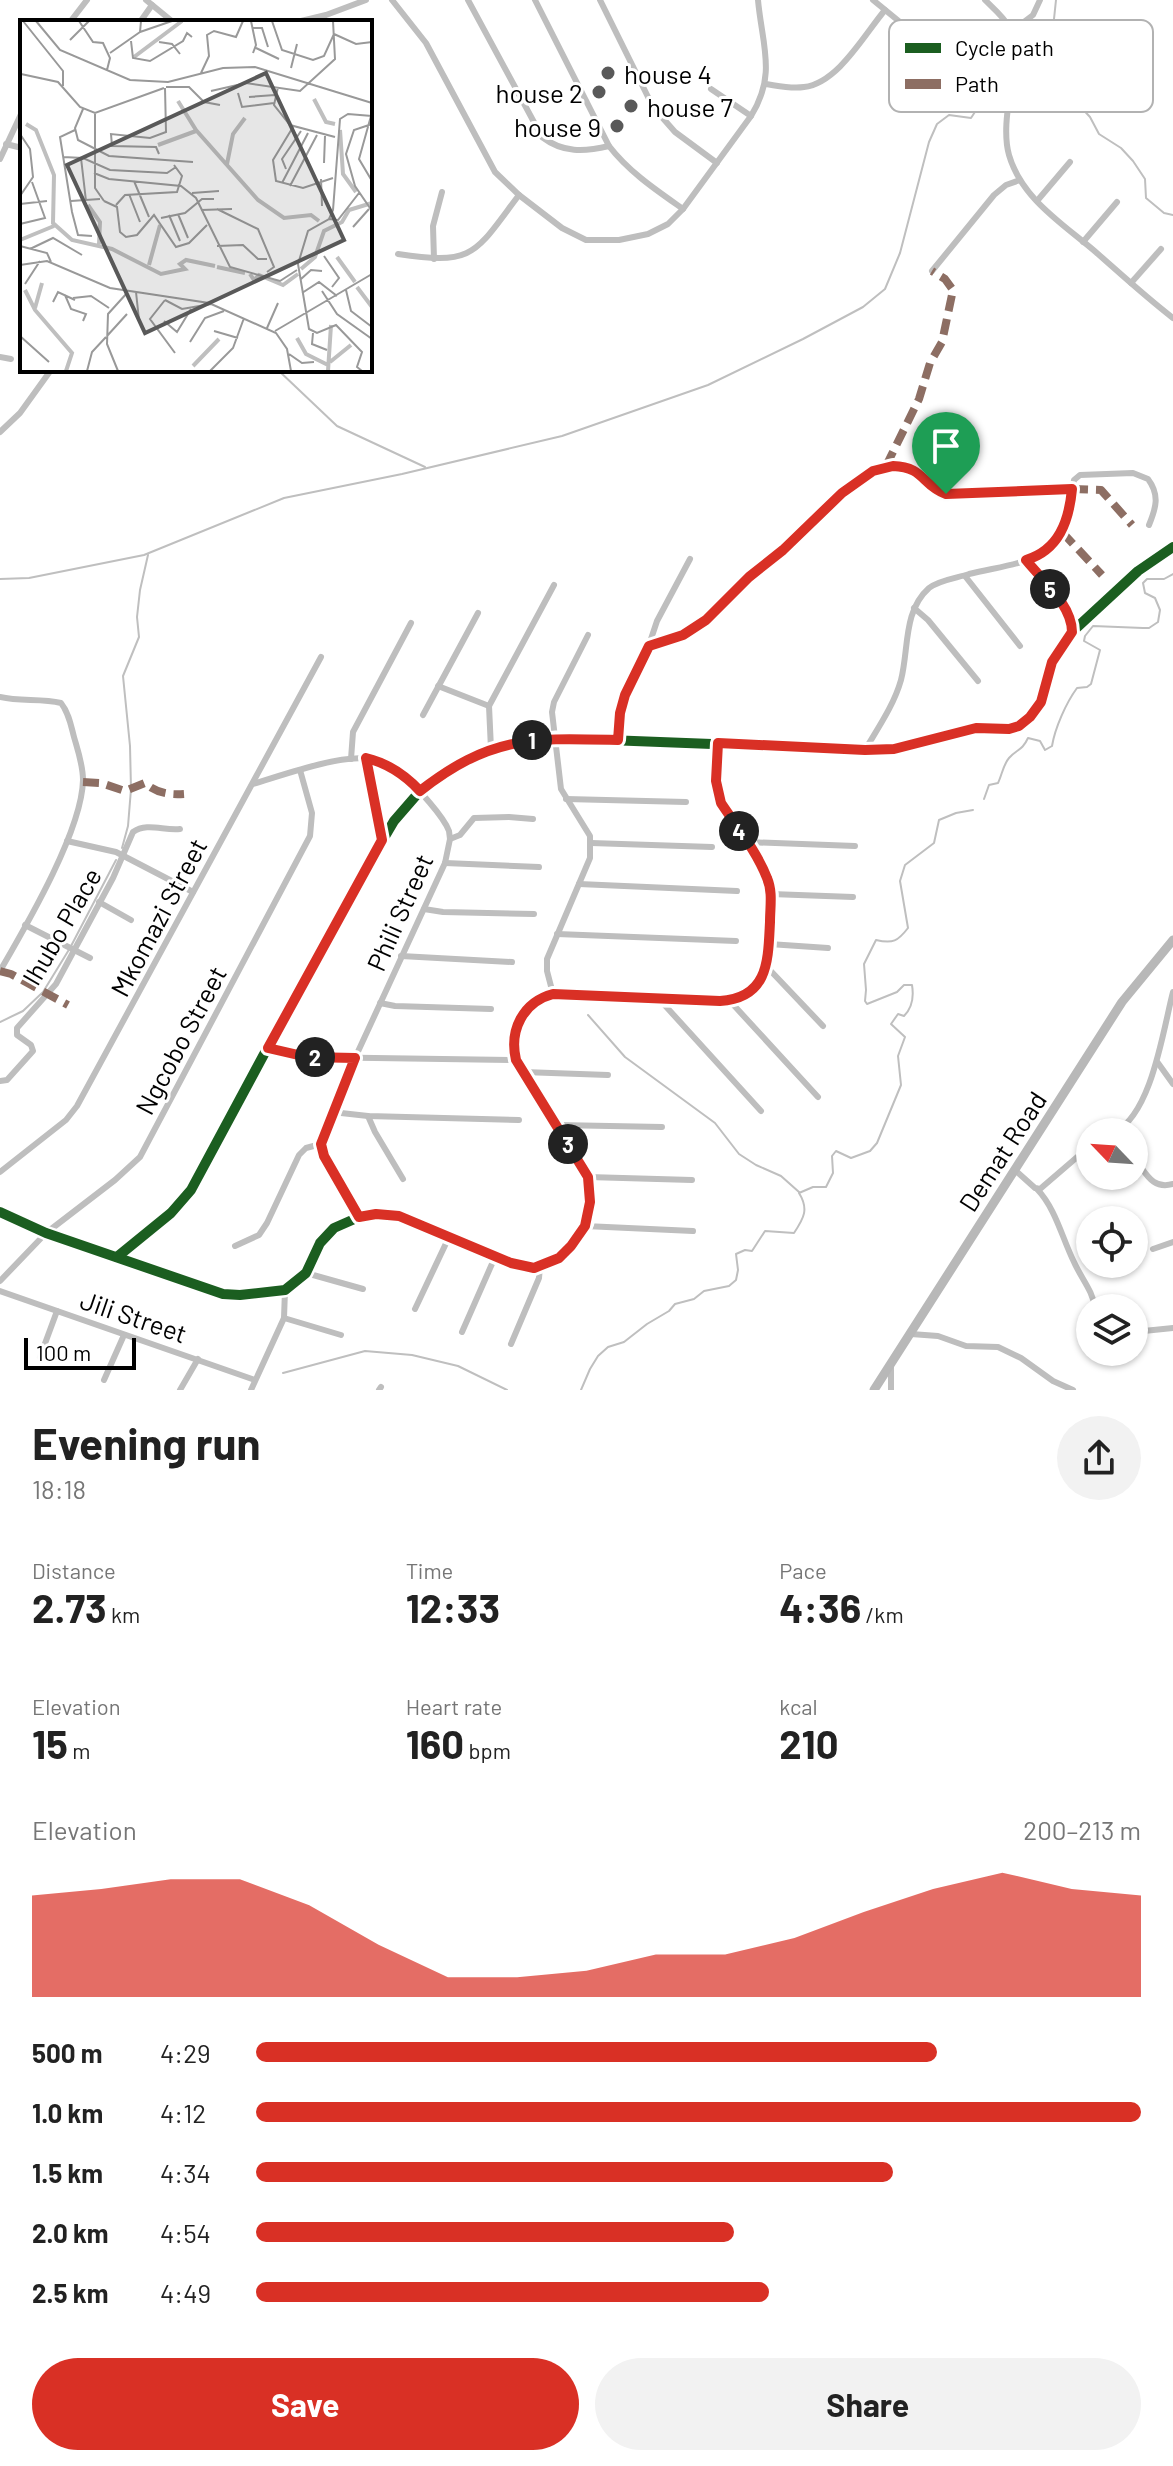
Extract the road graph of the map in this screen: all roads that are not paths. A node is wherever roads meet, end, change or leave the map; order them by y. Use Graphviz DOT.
graph roads {
  1 [pos="87,0"];
  2 [pos="366,0"];
  3 [pos="392,0"];
  4 [pos="468,0"];
  5 [pos="535,0"];
  6 [pos="600,0"];
  7 [pos="758,0"];
  8 [pos="873,0"];
  9 [pos="985,0"];
  10 [pos="1040,0"];
  11 [pos="149,2"];
  12 [pos="885,10"];
  13 [pos="327,18"];
  14 [pos="72,20"];
  15 [pos="171,20"];
  16 [pos="897,20"];
  17 [pos="1005,20"];
  18 [pos="1027,20"];
  19 [pos="766,84"];
  20 [pos="711,89"];
  21 [pos="1008,112"];
  22 [pos="20,116"];
  23 [pos="751,116"];
  24 [pos="6,144"];
  25 [pos="609,146"];
  26 [pos="20,148"];
  27 [pos="0,159"];
  28 [pos="1070,162"];
  29 [pos="717,163"];
  30 [pos="1020,180"];
  31 [pos="442,192"];
  32 [pos="519,195"];
  33 [pos="1037,201"];
  34 [pos="1117,202"];
  35 [pos="683,209"];
  36 [pos="1083,242"];
  37 [pos="1161,249"];
  38 [pos="398,254"];
  39 [pos="434,259"];
  40 [pos="932,271"];
  41 [pos="1131,283"];
  42 [pos="1173,318"];
  43 [pos="0,357"];
  44 [pos="11,359"];
  45 [pos="50,372"];
  46 [pos="0,432"];
  47 [pos="1072,489"];
  48 [pos="1149,525"];
  49 [pos="1173,547"];
  50 [pos="690,559"];
  51 [pos="1026,560"];
  52 [pos="965,576"];
  53 [pos="554,585"];
  54 [pos="914,608"];
  55 [pos="478,613"];
  56 [pos="411,623"];
  57 [pos="1072,632"];
  58 [pos="588,635"];
  59 [pos="649,646"];
  60 [pos="1020,646"];
  61 [pos="321,657"];
  62 [pos="978,681"];
  63 [pos="438,686"];
  64 [pos="0,697"];
  65 [pos="489,706"];
  66 [pos="423,715"];
  67 [pos="556,738"];
  68 [pos="618,740"];
  69 [pos="718,743"];
  70 [pos="491,749"];
  71 [pos="865,750"];
  72 [pos="366,758"];
  73 [pos="351,759"];
  74 [pos="300,770"];
  75 [pos="253,784"];
  76 [pos="420,791"];
  77 [pos="566,799"];
  78 [pos="686,802"];
  79 [pos="533,819"];
  80 [pos="180,829"];
  81 [pos="450,839"];
  82 [pos="382,840"];
  83 [pos="67,841"];
  84 [pos="746,842"];
  85 [pos="591,843"];
  86 [pos="855,846"];
  87 [pos="712,847"];
  88 [pos="124,856"];
  89 [pos="445,863"];
  90 [pos="539,867"];
  91 [pos="579,884"];
  92 [pos="737,891"];
  93 [pos="193,892"];
  94 [pos="771,894"];
  95 [pos="853,897"];
  96 [pos="99,902"];
  97 [pos="424,909"];
  98 [pos="534,914"];
  99 [pos="131,920"];
  100 [pos="25,925"];
  101 [pos="557,934"];
  102 [pos="1173,940"];
  103 [pos="736,941"];
  104 [pos="769,944"];
  105 [pos="828,948"];
  106 [pos="73,950"];
  107 [pos="401,956"];
  108 [pos="90,958"];
  109 [pos="512,962"];
  110 [pos="767,967"];
  111 [pos="0,971"];
  112 [pos="1173,992"];
  113 [pos="553,994"];
  114 [pos="660,1000"];
  115 [pos="729,1000"];
  116 [pos="380,1003"];
  117 [pos="491,1009"];
  118 [pos="823,1026"];
  119 [pos="268,1048"];
  120 [pos="355,1058"];
  121 [pos="516,1060"];
  122 [pos="1158,1063"];
  123 [pos="523,1072"];
  124 [pos="608,1075"];
  125 [pos="0,1081"];
  126 [pos="1173,1084"];
  127 [pos="818,1097"];
  128 [pos="761,1111"];
  129 [pos="332,1112"];
  130 [pos="368,1116"];
  131 [pos="1130,1118"];
  132 [pos="519,1120"];
  133 [pos="557,1125"];
  134 [pos="662,1127"];
  135 [pos="321,1144"];
  136 [pos="1076,1158"];
  137 [pos="1016,1171"];
  138 [pos="0,1172"];
  139 [pos="1148,1175"];
  140 [pos="588,1177"];
  141 [pos="403,1179"];
  142 [pos="692,1180"];
  143 [pos="1173,1184"];
  144 [pos="1037,1189"];
  145 [pos="0,1212"];
  146 [pos="359,1217"];
  147 [pos="585,1226"];
  148 [pos="693,1231"];
  149 [pos="46,1233"];
  150 [pos="449,1237"];
  151 [pos="1173,1242"];
  152 [pos="235,1246"];
  153 [pos="1153,1249"];
  154 [pos="117,1257"];
  155 [pos="495,1257"];
  156 [pos="540,1266"];
  157 [pos="306,1273"];
  158 [pos="0,1281"];
  159 [pos="363,1289"];
  160 [pos="285,1290"];
  161 [pos="0,1291"];
  162 [pos="1091,1294"];
  163 [pos="415,1309"];
  164 [pos="57,1311"];
  165 [pos="284,1318"];
  166 [pos="1173,1328"];
  167 [pos="1148,1331"];
  168 [pos="462,1332"];
  169 [pos="911,1334"];
  170 [pos="124,1335"];
  171 [pos="341,1335"];
  172 [pos="511,1344"];
  173 [pos="40,1357"];
  174 [pos="198,1359"];
  175 [pos="891,1365"];
  176 [pos="104,1380"];
  177 [pos="255,1380"];
  178 [pos="180,1390"];
  179 [pos="251,1390"];
  180 [pos="874,1390"];
  181 [pos="891,1390"];
  182 [pos="1073,1390"];
  1 -- 14 [label="street"];
  2 -- 13 [label="street"];
  3 -- 32 [label="street"];
  4 -- 25 [label="street"];
  5 -- 25 [label="street"];
  6 -- 29 [label="street"];
  7 -- 19 [label="street"];
  8 -- 12 [label="street"];
  9 -- 17 [label="street"];
  10 -- 18 [label="street"];
  11 -- 15 [label="street"];
  12 -- 16 [label="street"];
  12 -- 19 [label="street"];
  19 -- 23 [label="street"];
  20 -- 23 [label="street"];
  21 -- 30 [label="street"];
  22 -- 24 [label="street"];
  23 -- 29 [label="street"];
  24 -- 26 [label="street"];
  24 -- 27 [label="street"];
  25 -- 35 [label="street"];
  28 -- 33 [label="street"];
  29 -- 35 [label="street"];
  30 -- 33 [label="street"];
  30 -- 40 [label="street"];
  31 -- 39 [label="street"];
  32 -- 35 [label="street"];
  32 -- 39 [label="street"];
  33 -- 36 [label="street"];
  34 -- 36 [label="street"];
  36 -- 41 [label="street"];
  37 -- 41 [label="street"];
  38 -- 39 [label="street"];
  41 -- 42 [label="street"];
  43 -- 44 [label="street"];
  45 -- 46 [label="street"];
  47 -- 48 [label="street"];
  47 -- 51 [label="street"];
  47 -- 59 [label="street"];
  49 -- 57 [label="street"];
  50 -- 59 [label="street"];
  51 -- 52 [label="street"];
  51 -- 57 [label="street"];
  52 -- 54 [label="street"];
  52 -- 60 [label="street"];
  53 -- 65 [label="street"];
  54 -- 62 [label="street"];
  54 -- 71 [label="street"];
  55 -- 63 [label="street"];
  56 -- 73 [label="street"];
  57 -- 71 [label="street"];
  58 -- 67 [label="street"];
  59 -- 68 [label="street"];
  61 -- 75 [label="street, Mkomazi Street"];
  63 -- 65 [label="street"];
  63 -- 66 [label="street"];
  64 -- 83 [label="street"];
  65 -- 70 [label="street"];
  67 -- 68 [label="street"];
  67 -- 70 [label="street"];
  67 -- 77 [label="street"];
  68 -- 69 [label="street"];
  69 -- 71 [label="street"];
  69 -- 84 [label="street"];
  70 -- 76 [label="street"];
  72 -- 73 [label="street, Phili Street"];
  72 -- 76 [label="street, Phili Street"];
  72 -- 82 [label="street"];
  73 -- 74 [label="street, Phili Street"];
  74 -- 75 [label="street, Phili Street"];
  74 -- 149 [label="street, Ngcobo Street"];
  75 -- 93 [label="street, Mkomazi Street"];
  76 -- 81 [label="street, Phili Street"];
  76 -- 82 [label="street"];
  77 -- 78 [label="street"];
  77 -- 85 [label="street"];
  79 -- 81 [label="street"];
  80 -- 88 [label="street, Ihubo Place"];
  81 -- 89 [label="street, Phili Street"];
  82 -- 119 [label="street"];
  83 -- 88 [label="street"];
  83 -- 100 [label="street"];
  84 -- 86 [label="street"];
  84 -- 94 [label="street"];
  85 -- 87 [label="street"];
  85 -- 91 [label="street"];
  88 -- 93 [label="street"];
  88 -- 96 [label="street, Ihubo Place"];
  89 -- 90 [label="street"];
  89 -- 97 [label="street, Phili Street"];
  91 -- 92 [label="street"];
  91 -- 101 [label="street"];
  93 -- 138 [label="street, Mkomazi Street"];
  94 -- 95 [label="street"];
  94 -- 104 [label="street"];
  96 -- 99 [label="street"];
  96 -- 106 [label="street, Ihubo Place"];
  97 -- 98 [label="street"];
  97 -- 107 [label="street, Phili Street"];
  100 -- 106 [label="street"];
  100 -- 111 [label="street"];
  101 -- 103 [label="street"];
  101 -- 113 [label="street"];
  102 -- 137 [label="street, Demat Road"];
  104 -- 105 [label="street"];
  104 -- 110 [label="street"];
  106 -- 108 [label="street"];
  106 -- 125 [label="street, Ihubo Place"];
  107 -- 109 [label="street"];
  107 -- 116 [label="street, Phili Street"];
  110 -- 115 [label="street"];
  110 -- 118 [label="street"];
  112 -- 122 [label="street"];
  113 -- 114 [label="street"];
  113 -- 121 [label="street"];
  114 -- 115 [label="street"];
  114 -- 128 [label="street"];
  115 -- 127 [label="street"];
  116 -- 117 [label="street"];
  116 -- 120 [label="street, Phili Street"];
  119 -- 120 [label="street"];
  119 -- 154 [label="street"];
  120 -- 121 [label="street"];
  120 -- 129 [label="street, Phili Street"];
  121 -- 123 [label="street"];
  122 -- 126 [label="street"];
  122 -- 131 [label="street"];
  123 -- 124 [label="street"];
  123 -- 133 [label="street"];
  129 -- 130 [label="street"];
  129 -- 135 [label="street, Phili Street"];
  130 -- 132 [label="street"];
  130 -- 141 [label="street"];
  133 -- 134 [label="street"];
  133 -- 140 [label="street"];
  135 -- 146 [label="street"];
  135 -- 152 [label="street"];
  136 -- 144 [label="street"];
  137 -- 144 [label="street"];
  137 -- 169 [label="street, Demat Road"];
  139 -- 143 [label="street"];
  140 -- 142 [label="street"];
  140 -- 147 [label="street"];
  144 -- 162 [label="street"];
  145 -- 149 [label="street"];
  146 -- 150 [label="street"];
  146 -- 157 [label="street"];
  147 -- 148 [label="street"];
  147 -- 156 [label="street"];
  149 -- 154 [label="street"];
  149 -- 158 [label="street, Ngcobo Street"];
  150 -- 155 [label="street"];
  150 -- 163 [label="street"];
  151 -- 153 [label="street"];
  154 -- 160 [label="street"];
  155 -- 156 [label="street"];
  155 -- 168 [label="street"];
  156 -- 172 [label="street"];
  157 -- 159 [label="street"];
  157 -- 160 [label="street"];
  160 -- 165 [label="street"];
  161 -- 164 [label="street, Jili Street"];
  164 -- 170 [label="street, Jili Street"];
  164 -- 173 [label="street"];
  165 -- 171 [label="street"];
  165 -- 177 [label="street"];
  166 -- 167 [label="street"];
  169 -- 175 [label="street, Demat Road"];
  169 -- 182 [label="street"];
  170 -- 174 [label="street, Jili Street"];
  170 -- 176 [label="street"];
  174 -- 177 [label="street, Jili Street"];
  174 -- 178 [label="street"];
  175 -- 180 [label="street, Demat Road"];
  175 -- 181 [label="street"];
  177 -- 179 [label="street"];
}
